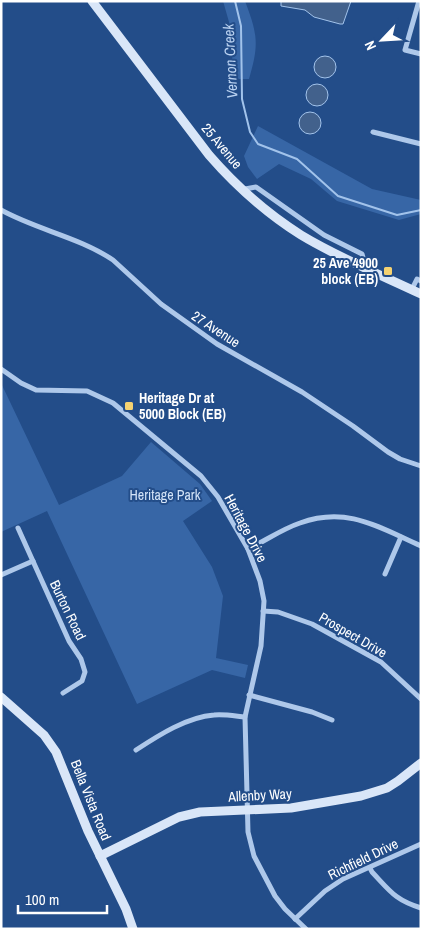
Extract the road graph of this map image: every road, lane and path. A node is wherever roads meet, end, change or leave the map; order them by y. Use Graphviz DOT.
graph roads {
  1 [pos="92,1"];
  2 [pos="419,1"];
  3 [pos="421,54"];
  4 [pos="373,132"];
  5 [pos="421,144"];
  6 [pos="245,189"];
  7 [pos="1,210"];
  8 [pos="366,268"];
  9 [pos="421,281"];
  10 [pos="412,289"];
  11 [pos="421,294"];
  12 [pos="1,369"];
  13 [pos="421,466"];
  14 [pos="18,528"];
  15 [pos="401,537"];
  16 [pos="421,546"];
  17 [pos="248,549"];
  18 [pos="33,561"];
  19 [pos="385,574"];
  20 [pos="1,575"];
  21 [pos="263,611"];
  22 [pos="63,693"];
  23 [pos="249,695"];
  24 [pos="1,697"];
  25 [pos="421,699"];
  26 [pos="245,717"];
  27 [pos="332,720"];
  28 [pos="136,750"];
  29 [pos="421,763"];
  30 [pos="247,811"];
  31 [pos="421,844"];
  32 [pos="100,856"];
  33 [pos="370,868"];
  34 [pos="421,908"];
  35 [pos="295,919"];
  36 [pos="132,929"];
  37 [pos="306,929"];
  1 -- 8 [label="street, 25 Avenue"];
  2 -- 3 [label="street"];
  4 -- 5 [label="street"];
  6 -- 8 [label="street, 25 Avenue"];
  7 -- 13 [label="street, 27 Avenue"];
  8 -- 10 [label="street, 25 Avenue"];
  9 -- 10 [label="street"];
  10 -- 11 [label="street, 25 Avenue"];
  12 -- 17 [label="street, Heritage Drive"];
  14 -- 18 [label="street, Burton Road"];
  15 -- 16 [label="street"];
  15 -- 17 [label="street"];
  15 -- 19 [label="street"];
  17 -- 21 [label="street, Heritage Drive"];
  18 -- 20 [label="street"];
  18 -- 22 [label="street, Burton Road"];
  21 -- 23 [label="street, Heritage Drive"];
  21 -- 25 [label="street, Prospect Drive"];
  23 -- 26 [label="street, Heritage Drive"];
  23 -- 27 [label="street"];
  24 -- 32 [label="street, Bella Vista Road"];
  26 -- 28 [label="street"];
  26 -- 30 [label="street, Heritage Drive"];
  29 -- 30 [label="street, Allenby Way"];
  30 -- 32 [label="street, Allenby Way"];
  30 -- 35 [label="street, Heritage Drive"];
  31 -- 33 [label="street, Richfield Drive"];
  32 -- 36 [label="street, Bella Vista Road"];
  33 -- 34 [label="street"];
  33 -- 35 [label="street, Richfield Drive"];
  35 -- 37 [label="street, Heritage Drive"];
}
